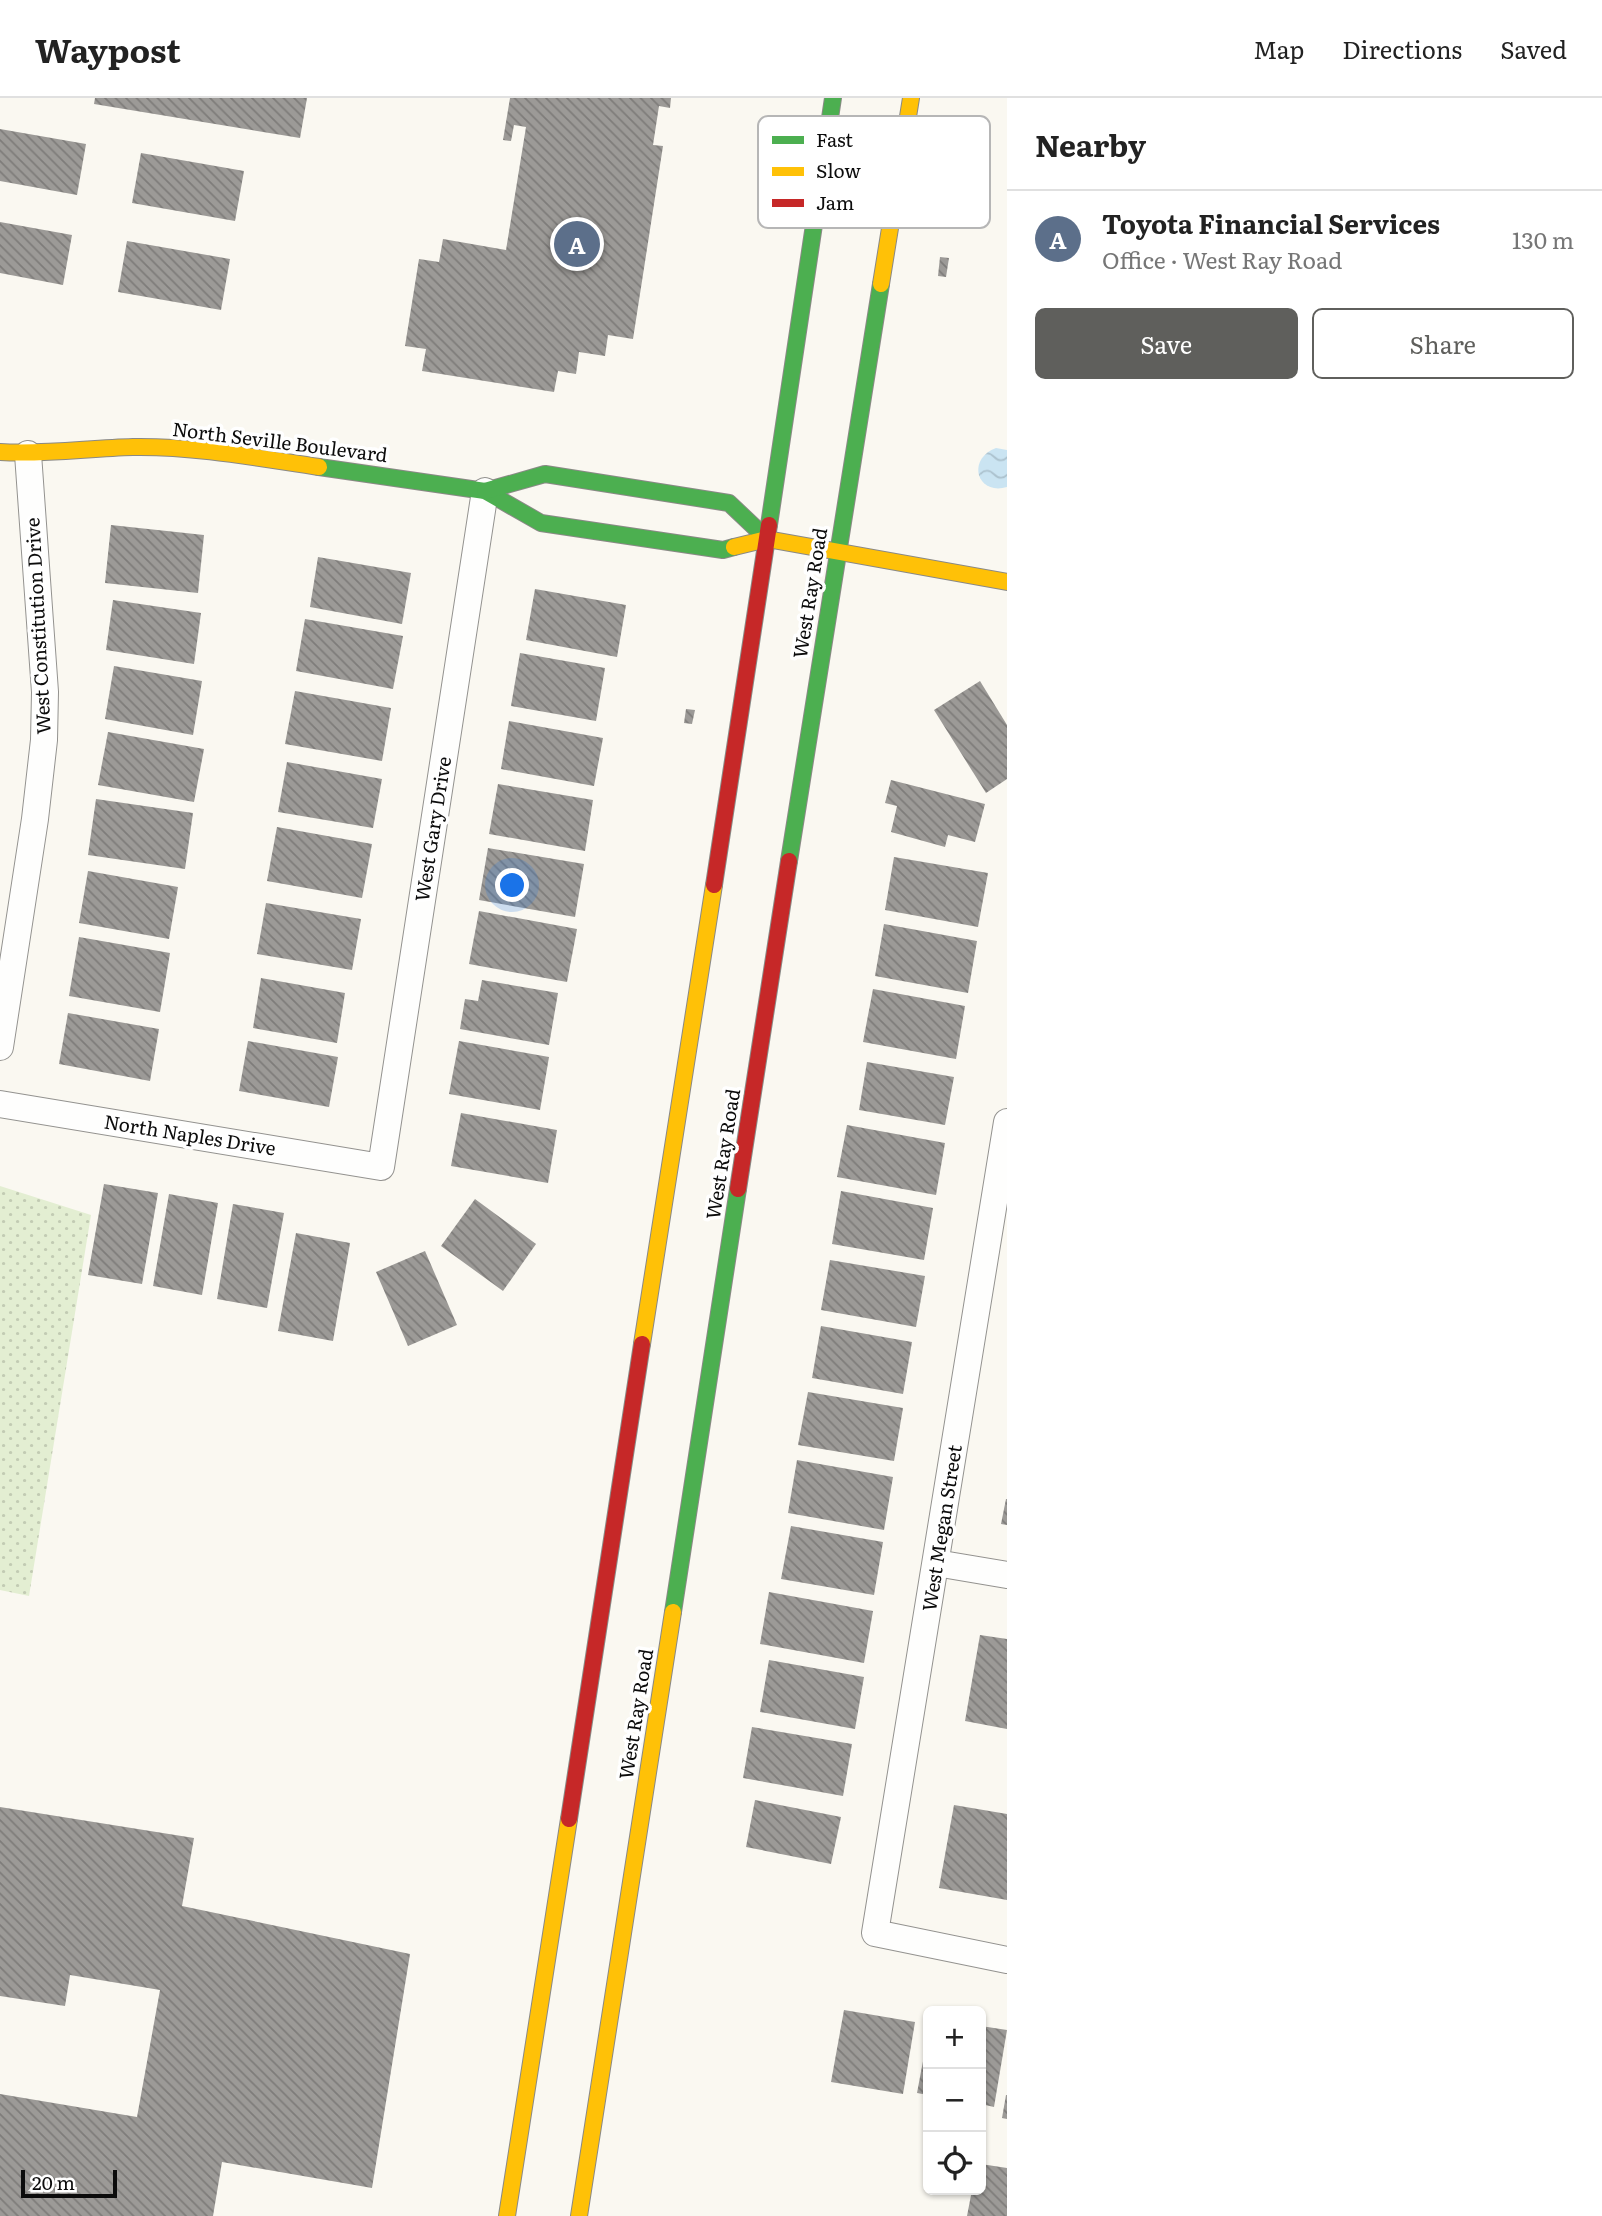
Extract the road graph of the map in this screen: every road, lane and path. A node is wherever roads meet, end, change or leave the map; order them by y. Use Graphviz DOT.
graph roads {
  1 [pos="833,98"];
  2 [pos="911,98"];
  3 [pos="830,116"];
  4 [pos="908,116"];
  5 [pos="814,228"];
  6 [pos="890,228"];
  7 [pos="0,452"];
  8 [pos="28,454"];
  9 [pos="0,468"];
  10 [pos="485,491"];
  11 [pos="767,540"];
  12 [pos="837,553"];
  13 [pos="1007,582"];
  14 [pos="0,1047"];
  15 [pos="0,1104"];
  16 [pos="1007,1122"];
  17 [pos="381,1167"];
  18 [pos="936,1563"];
  19 [pos="1007,1575"];
  20 [pos="1007,1960"];
  21 [pos="507,2216"];
  22 [pos="579,2216"];
  1 -- 3 [label="main road"];
  2 -- 4 [label="main road, West Ray Road"];
  5 -- 11 [label="main road"];
  6 -- 12 [label="main road, West Ray Road"];
  7 -- 8 [label="main road, North Seville Boulevard"];
  8 -- 9 [label="main road, North Seville Boulevard"];
  8 -- 10 [label="main road, North Seville Boulevard"];
  8 -- 14 [label="street, West Constitution Drive"];
  10 -- 11 [label="main road, North Seville Boulevard"];
  10 -- 11 [label="main road, North Seville Boulevard"];
  10 -- 17 [label="street, West Gary Drive"];
  11 -- 12 [label="main road"];
  11 -- 21 [label="main road"];
  12 -- 13 [label="main road"];
  12 -- 22 [label="main road, West Ray Road"];
  15 -- 17 [label="street, North Naples Drive"];
  16 -- 18 [label="street, West Megan Street"];
  18 -- 19 [label="street"];
  18 -- 20 [label="street, West Megan Street"];
}
